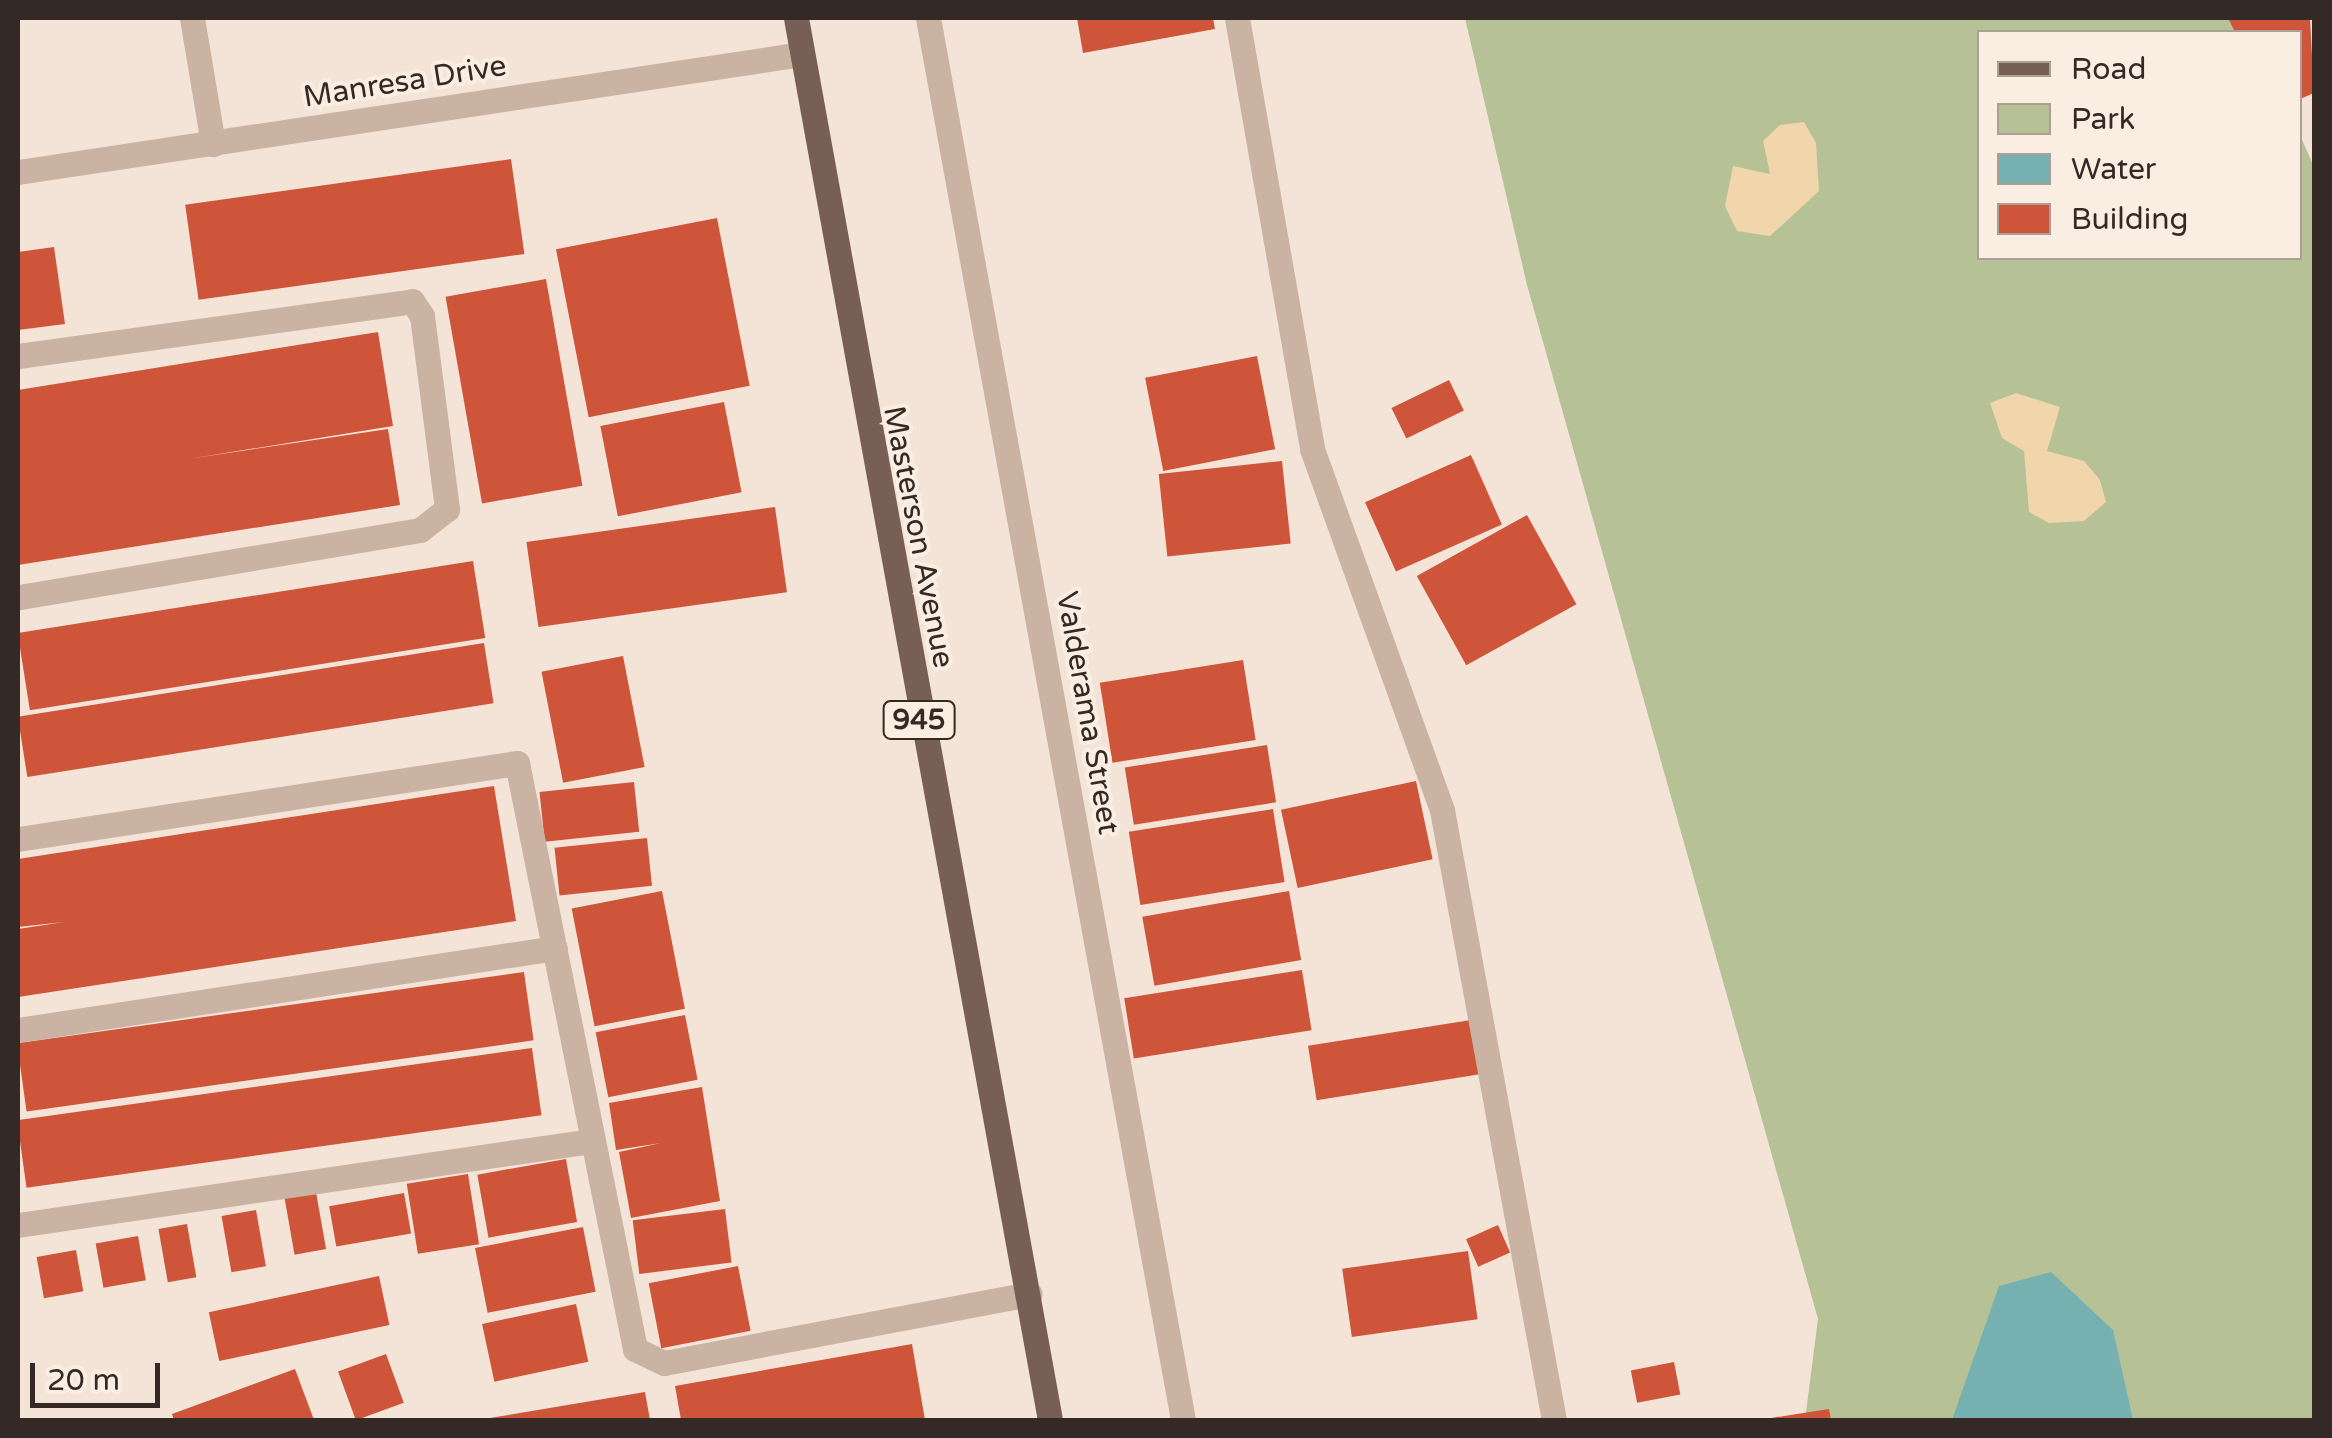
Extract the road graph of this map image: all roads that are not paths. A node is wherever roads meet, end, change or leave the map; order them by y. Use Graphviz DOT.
graph roads {
  1 [pos="192,18"];
  2 [pos="796,18"];
  3 [pos="928,18"];
  4 [pos="1237,18"];
  5 [pos="802,54"];
  6 [pos="214,144"];
  7 [pos="18,172"];
  8 [pos="18,356"];
  9 [pos="18,597"];
  10 [pos="18,838"];
  11 [pos="555,948"];
  12 [pos="18,1030"];
  13 [pos="591,1141"];
  14 [pos="18,1225"];
  15 [pos="1030,1294"];
  16 [pos="1050,1420"];
  17 [pos="1183,1420"];
  18 [pos="1554,1420"];
  1 -- 6 [label="street"];
  2 -- 5 [label="main road, Masterson Avenue / 945"];
  3 -- 17 [label="street, Valderama Street"];
  4 -- 18 [label="street"];
  5 -- 6 [label="street, Manresa Drive"];
  5 -- 15 [label="main road, Masterson Avenue / 945"];
  6 -- 7 [label="street, Manresa Drive"];
  8 -- 9 [label="street"];
  10 -- 11 [label="street"];
  11 -- 12 [label="street"];
  11 -- 13 [label="street"];
  13 -- 14 [label="street"];
  13 -- 15 [label="street"];
  15 -- 16 [label="main road, Masterson Avenue / 945"];
}
